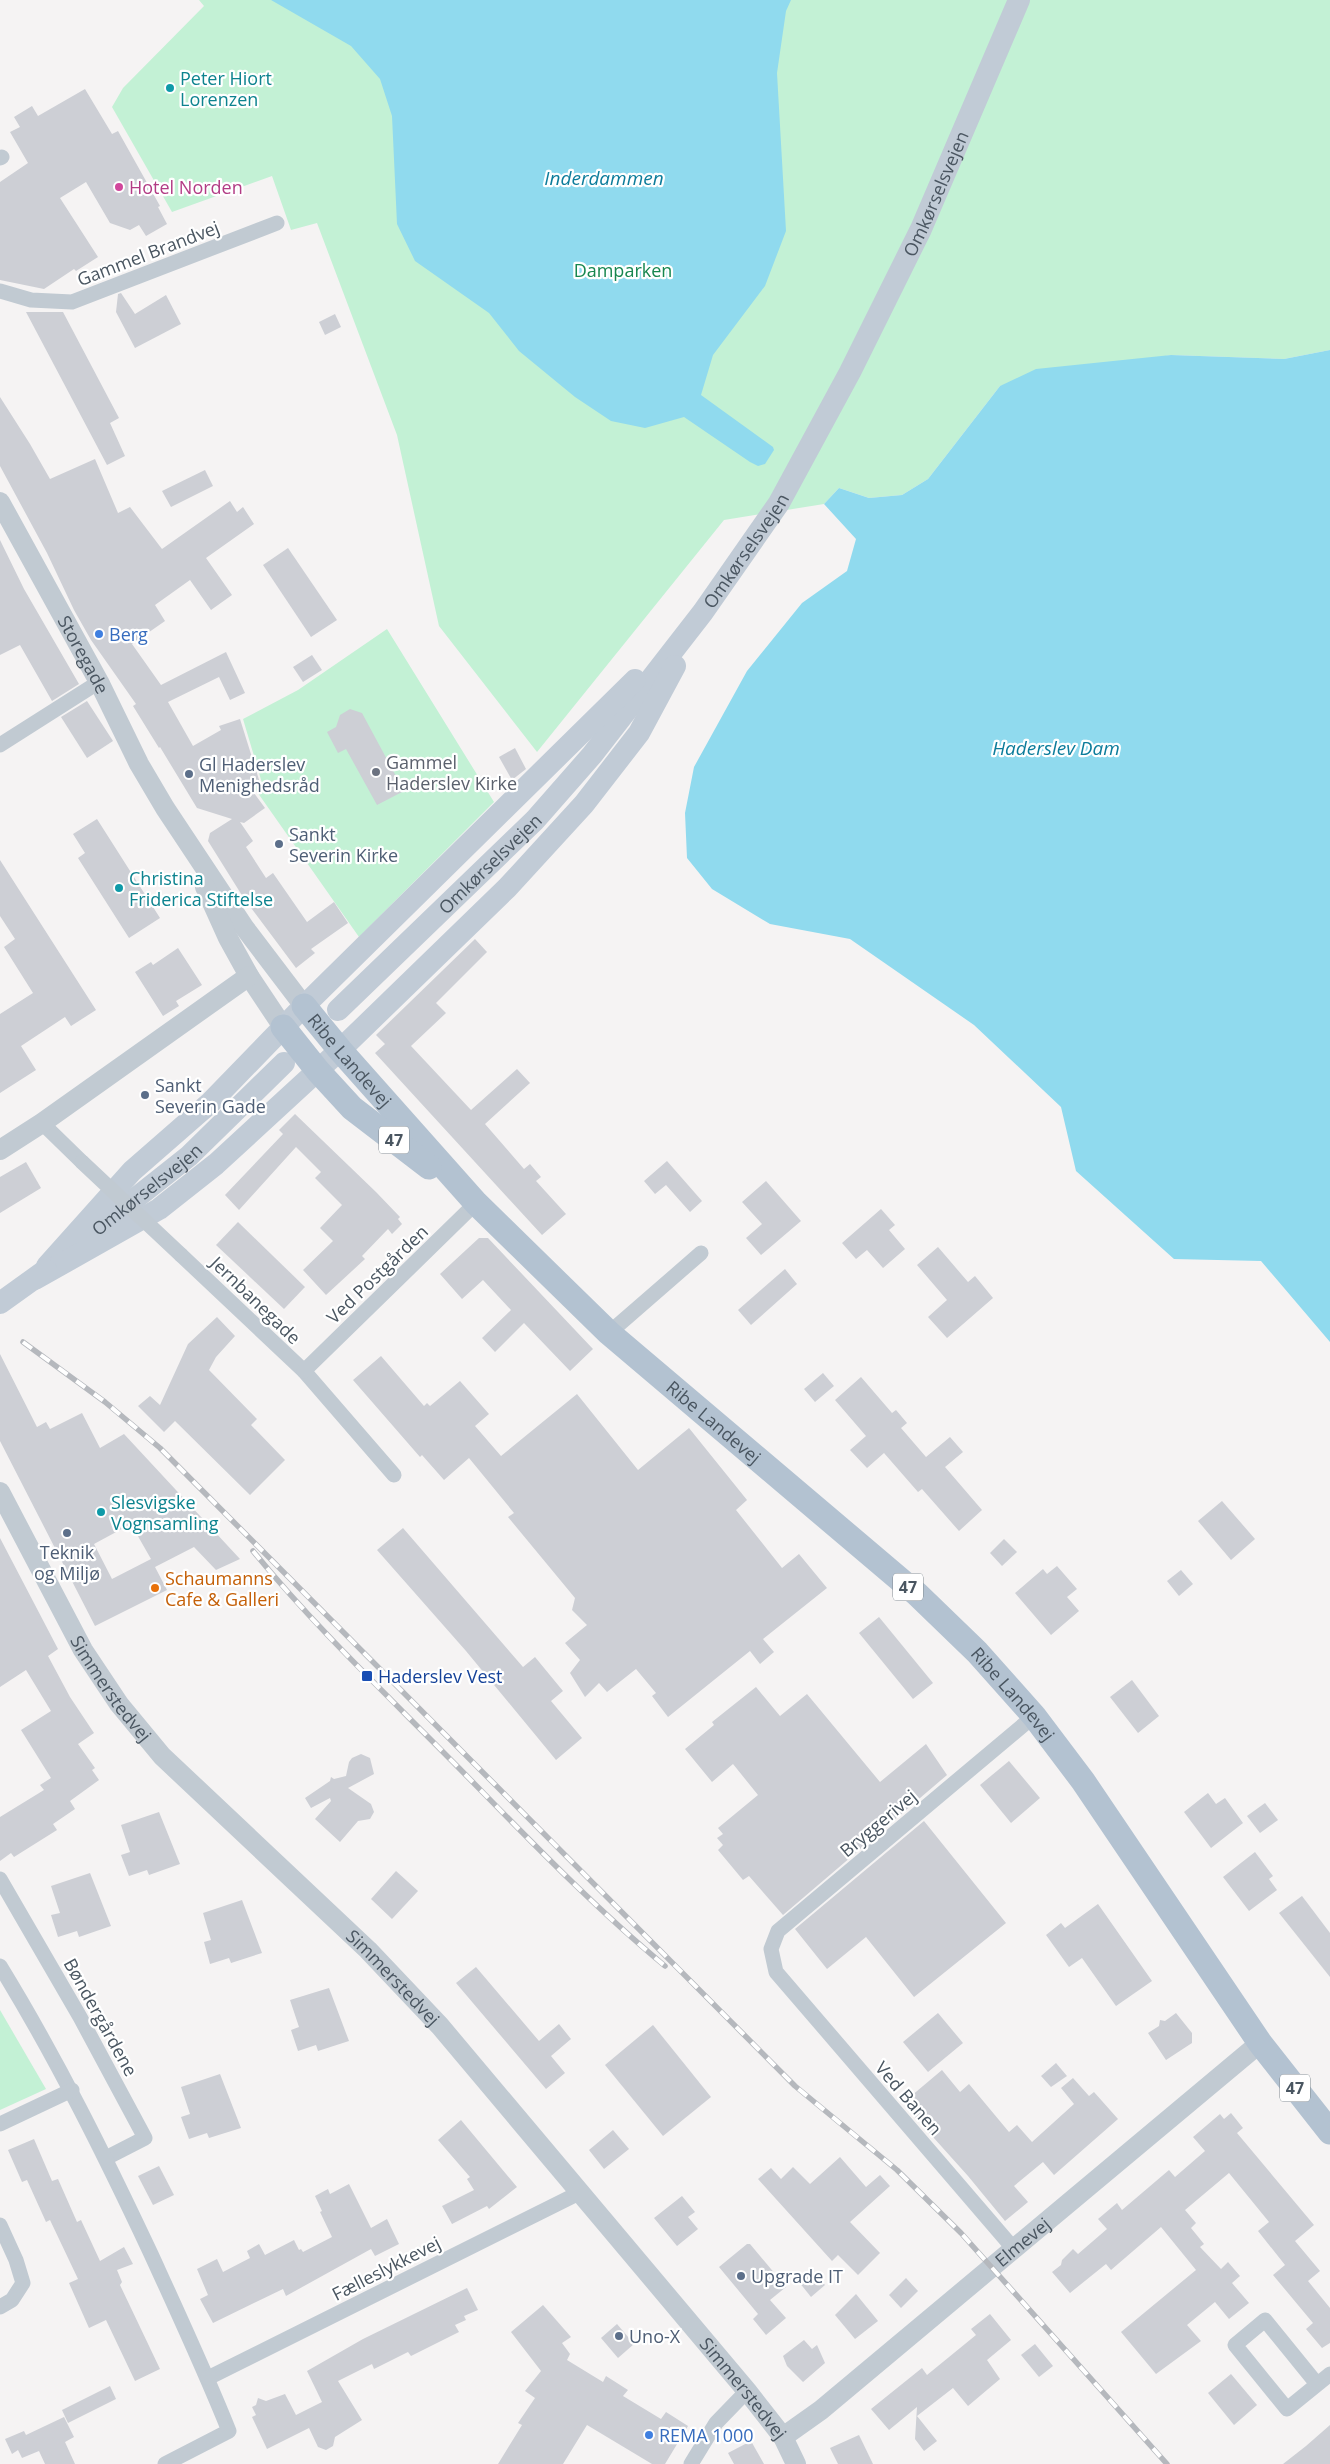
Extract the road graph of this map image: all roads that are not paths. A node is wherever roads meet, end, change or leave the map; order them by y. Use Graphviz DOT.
graph roads {
  1 [pos="1020,0"];
  2 [pos="277,223"];
  3 [pos="0,292"];
  4 [pos="0,502"];
  5 [pos="704,612"];
  6 [pos="99,682"];
  7 [pos="0,745"];
  8 [pos="165,808"];
  9 [pos="210,898"];
  10 [pos="249,976"];
  11 [pos="338,1010"];
  12 [pos="293,1017"];
  13 [pos="329,1060"];
  14 [pos="284,1063"];
  15 [pos="42,1123"];
  16 [pos="0,1150"];
  17 [pos="476,1203"];
  18 [pos="701,1252"];
  19 [pos="35,1279"];
  20 [pos="0,1303"];
  21 [pos="609,1333"];
  22 [pos="304,1371"];
  23 [pos="394,1475"];
  24 [pos="0,1492"];
  25 [pos="6,1519"];
  26 [pos="1034,1716"];
  27 [pos="0,1879"];
  28 [pos="0,1966"];
  29 [pos="776,1972"];
  30 [pos="1260,2044"];
  31 [pos="72,2090"];
  32 [pos="0,2124"];
  33 [pos="1330,2132"];
  34 [pos="106,2158"];
  35 [pos="581,2192"];
  36 [pos="0,2225"];
  37 [pos="1014,2249"];
  38 [pos="0,2307"];
  39 [pos="1330,2374"];
  40 [pos="208,2378"];
  41 [pos="1317,2384"];
  42 [pos="747,2391"];
  43 [pos="783,2437"];
  44 [pos="165,2464"];
  45 [pos="691,2464"];
  46 [pos="796,2464"];
  1 -- 5 [label="main road, Omkørselsvejen"];
  2 -- 3 [label="street, Gammel Brandvej"];
  4 -- 6 [label="street, Storegade"];
  5 -- 11 [label="main road, Omkørselsvejen"];
  5 -- 12 [label="main road"];
  5 -- 13 [label="main road"];
  6 -- 7 [label="street"];
  6 -- 8 [label="street, Storegade"];
  8 -- 9 [label="street, Storegade"];
  8 -- 12 [label="street, Storegade"];
  9 -- 10 [label="street, Storegade"];
  9 -- 12 [label="street"];
  10 -- 12 [label="street, Storegade"];
  10 -- 15 [label="street"];
  12 -- 13 [label="main road, Ribe Landevej / 47"];
  12 -- 19 [label="main road"];
  13 -- 17 [label="main road, Ribe Landevej / 47"];
  13 -- 17 [label="main road, Ribe Landevej / 47"];
  13 -- 19 [label="main road"];
  14 -- 19 [label="main road, Omkørselsvejen"];
  15 -- 16 [label="street"];
  15 -- 22 [label="street, Jernbanegade, bridge"];
  17 -- 21 [label="main road, Ribe Landevej / 47"];
  17 -- 22 [label="street, Ved Postgården"];
  18 -- 21 [label="street"];
  19 -- 20 [label="main road, Omkørselsvejen"];
  21 -- 26 [label="main road, Ribe Landevej / 47"];
  22 -- 23 [label="street, Jernbanegade"];
  24 -- 25 [label="street, Simmerstedvej"];
  25 -- 35 [label="street, Simmerstedvej"];
  26 -- 29 [label="street, Bryggerivej"];
  26 -- 30 [label="main road, Ribe Landevej / 47"];
  27 -- 34 [label="street, Bøndergårdene"];
  28 -- 31 [label="street"];
  29 -- 37 [label="street, Ved Banen"];
  30 -- 33 [label="main road, Ribe Landevej / 47"];
  30 -- 37 [label="street, Elmevej"];
  31 -- 32 [label="street"];
  31 -- 34 [label="street"];
  34 -- 40 [label="street"];
  35 -- 40 [label="street, Fælleslykkevej"];
  35 -- 42 [label="street, Simmerstedvej"];
  36 -- 38 [label="street"];
  37 -- 43 [label="street, Elmevej"];
  39 -- 41 [label="street"];
  40 -- 44 [label="street"];
  41 -- 41 [label="street"];
  42 -- 43 [label="street, Simmerstedvej"];
  42 -- 45 [label="street"];
  43 -- 46 [label="street, Simmerstedvej"];
}
